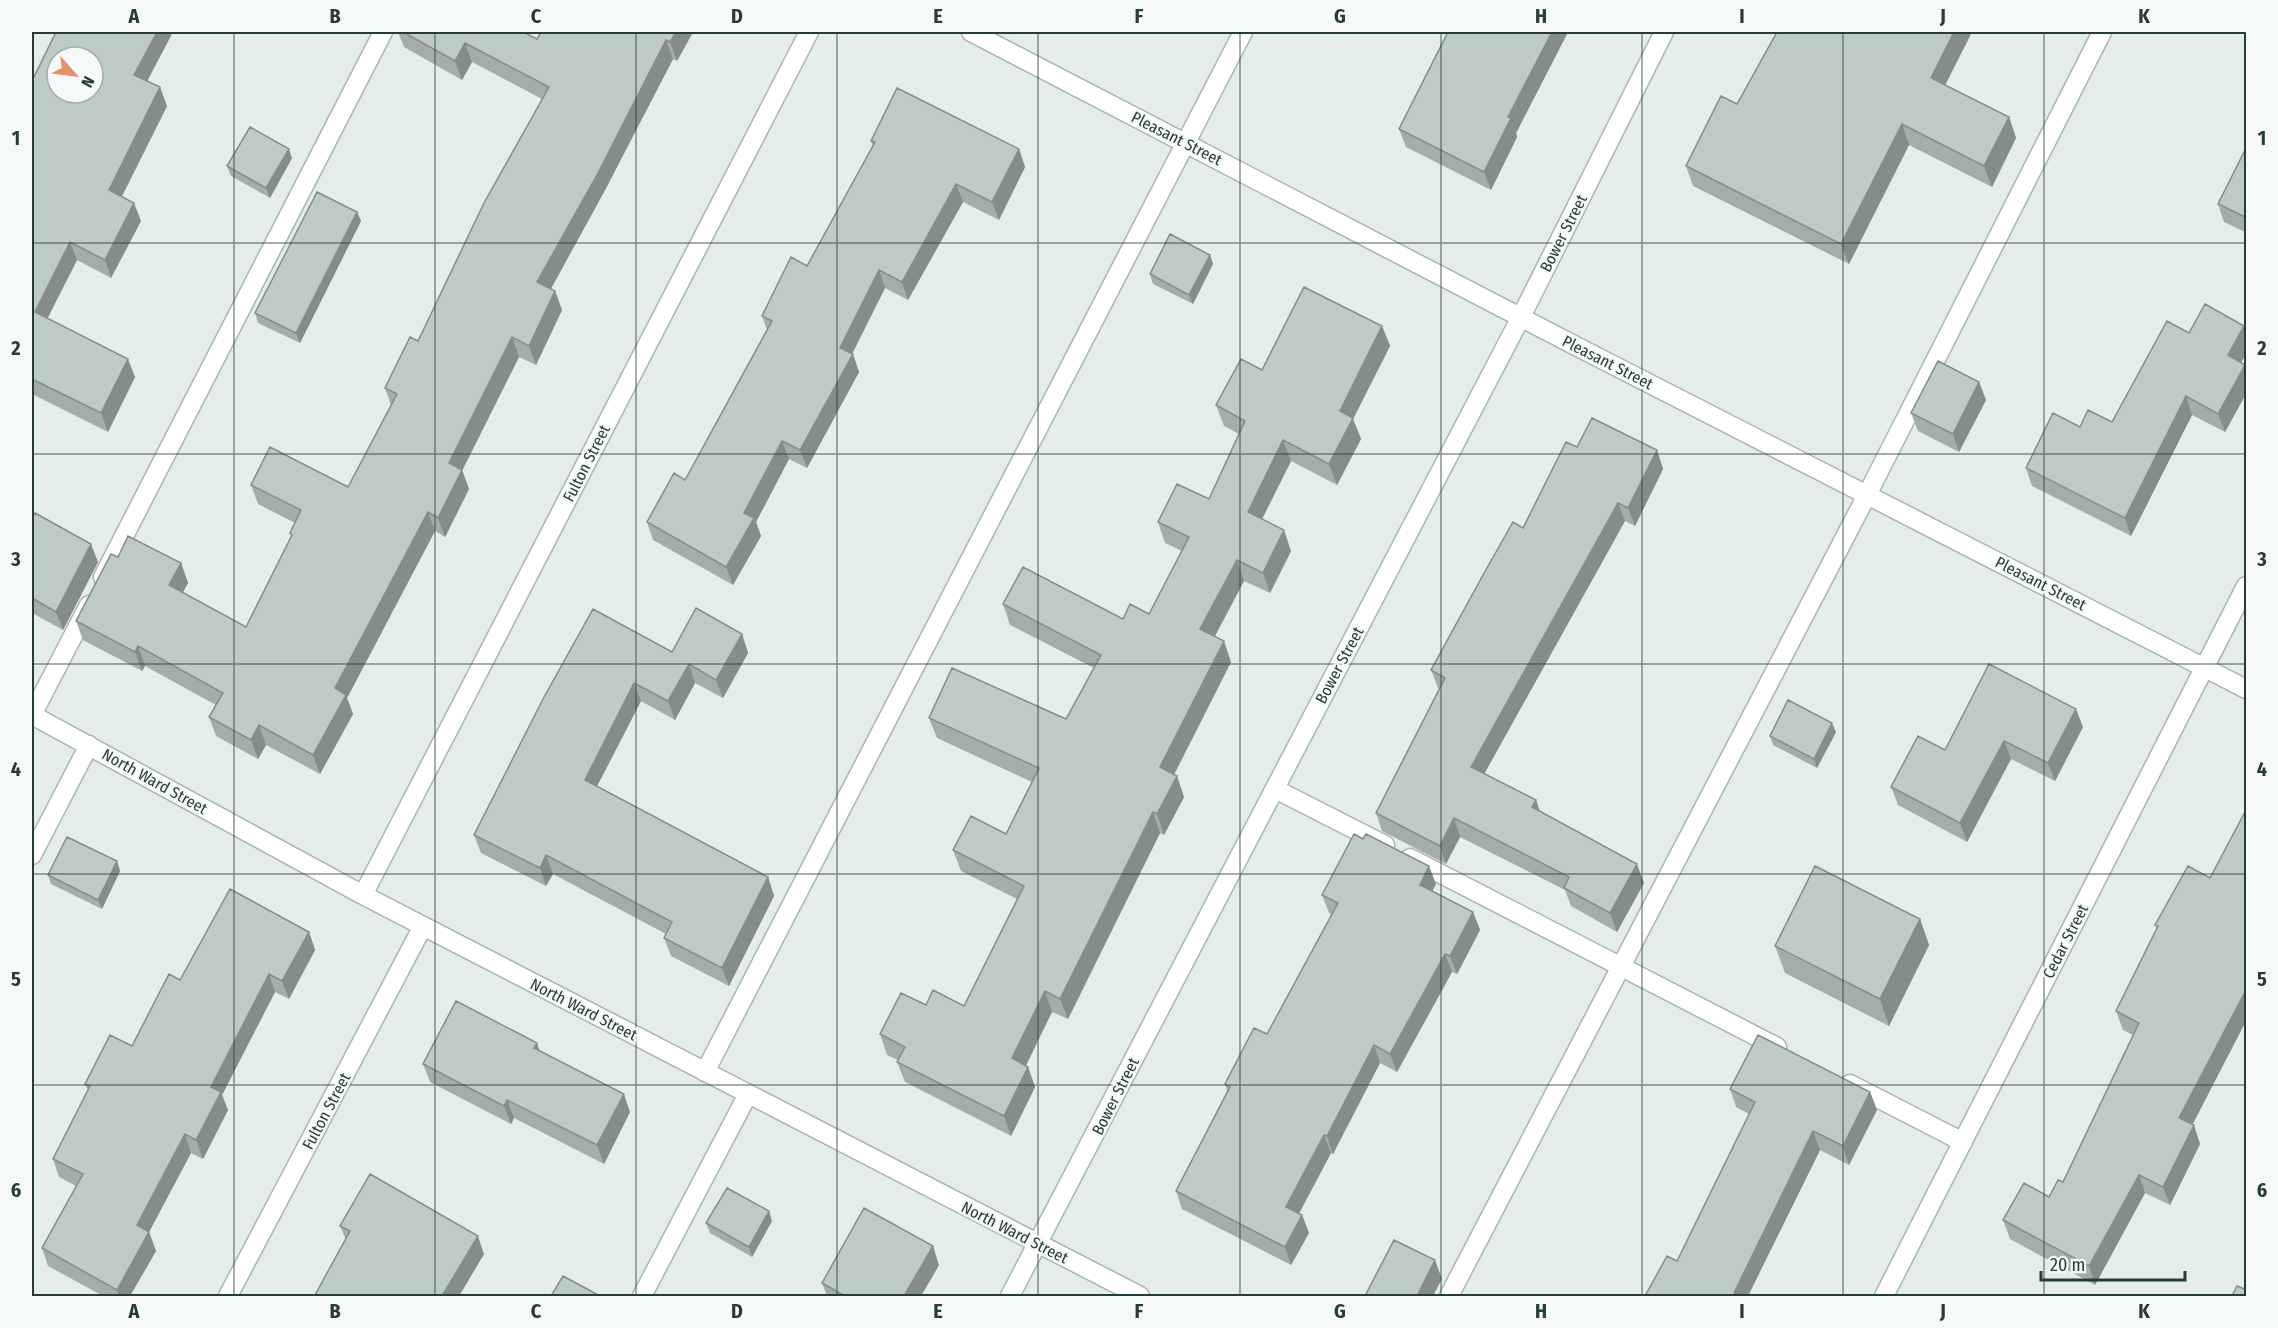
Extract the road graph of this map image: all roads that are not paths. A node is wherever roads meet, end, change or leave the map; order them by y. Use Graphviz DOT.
graph roads {
  1 [pos="383,32"];
  2 [pos="809,32"];
  3 [pos="971,32"];
  4 [pos="1243,32"];
  5 [pos="1664,32"];
  6 [pos="2096,34"];
  7 [pos="1186,143"];
  8 [pos="1521,317"];
  9 [pos="1867,495"];
  10 [pos="2247,586"];
  11 [pos="2205,668"];
  12 [pos="2247,689"];
  13 [pos="32,715"];
  14 [pos="88,745"];
  15 [pos="1275,789"];
  16 [pos="32,855"];
  17 [pos="363,895"];
  18 [pos="423,926"];
  19 [pos="1621,966"];
  20 [pos="1797,1057"];
  21 [pos="705,1072"];
  22 [pos="1838,1078"];
  23 [pos="748,1094"];
  24 [pos="1963,1142"];
  25 [pos="1037,1244"];
  26 [pos="228,1296"];
  27 [pos="642,1296"];
  28 [pos="1010,1296"];
  29 [pos="1140,1296"];
  30 [pos="1449,1296"];
  31 [pos="1884,1296"];
  1 -- 13 [label="street"];
  2 -- 17 [label="street, Fulton Street"];
  3 -- 7 [label="street, Pleasant Street"];
  4 -- 7 [label="street"];
  5 -- 8 [label="street, Bower Street"];
  6 -- 9 [label="street"];
  7 -- 8 [label="street, Pleasant Street"];
  7 -- 21 [label="street"];
  8 -- 9 [label="street, Pleasant Street"];
  8 -- 15 [label="street, Bower Street"];
  9 -- 11 [label="street, Pleasant Street"];
  9 -- 19 [label="street"];
  10 -- 11 [label="street, Cedar Street"];
  11 -- 12 [label="street, Pleasant Street"];
  11 -- 24 [label="street, Cedar Street"];
  13 -- 14 [label="street, North Ward Street"];
  14 -- 16 [label="street"];
  14 -- 17 [label="street, North Ward Street"];
  15 -- 19 [label="street"];
  15 -- 25 [label="street, Bower Street"];
  17 -- 18 [label="street, North Ward Street"];
  18 -- 21 [label="street, North Ward Street"];
  18 -- 26 [label="street, Fulton Street"];
  19 -- 20 [label="street"];
  19 -- 30 [label="street"];
  21 -- 23 [label="street, North Ward Street"];
  22 -- 24 [label="street"];
  23 -- 25 [label="street, North Ward Street"];
  23 -- 27 [label="street"];
  24 -- 31 [label="street, Cedar Street"];
  25 -- 28 [label="street, Bower Street"];
  25 -- 29 [label="street, North Ward Street"];
}
